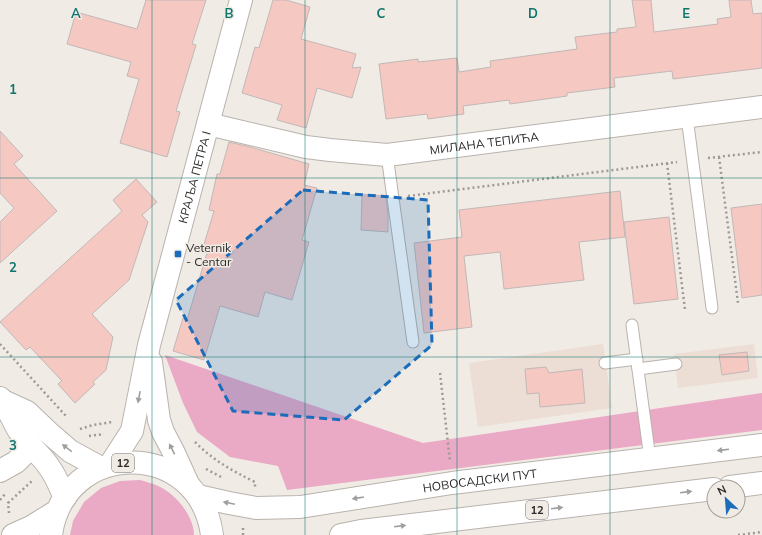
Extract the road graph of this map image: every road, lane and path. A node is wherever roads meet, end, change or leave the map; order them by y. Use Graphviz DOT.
graph roads {
  1 [pos="241,0"];
  2 [pos="762,108"];
  3 [pos="687,117"];
  4 [pos="208,124"];
  5 [pos="762,152"];
  6 [pos="387,154"];
  7 [pos="719,157"];
  8 [pos="693,160"];
  9 [pos="667,163"];
  10 [pos="394,198"];
  11 [pos="738,303"];
  12 [pos="712,308"];
  13 [pos="685,310"];
  14 [pos="632,325"];
  15 [pos="413,342"];
  16 [pos="0,344"];
  17 [pos="149,345"];
  18 [pos="605,363"];
  19 [pos="637,364"];
  20 [pos="676,364"];
  21 [pos="440,373"];
  22 [pos="1,400"];
  23 [pos="68,418"];
  24 [pos="762,445"];
  25 [pos="31,447"];
  26 [pos="650,459"];
  27 [pos="105,467"];
  28 [pos="0,471"];
  29 [pos="762,483"];
  30 [pos="452,484"];
  31 [pos="746,485"];
  32 [pos="193,490"];
  33 [pos="706,490"];
  34 [pos="61,505"];
  35 [pos="762,532"];
  36 [pos="13,535"];
  37 [pos="51,535"];
  38 [pos="212,535"];
  39 [pos="341,535"];
  40 [pos="738,535"];
  1 -- 4 [label="street, КРАЉА ПЕТРА I"];
  2 -- 3 [label="street, МИЛАНА ТЕПИЋА"];
  3 -- 6 [label="street, МИЛАНА ТЕПИЋА"];
  3 -- 8 [label="lane"];
  4 -- 6 [label="street, МИЛАНА ТЕПИЋА"];
  4 -- 17 [label="street, КРАЉА ПЕТРА I"];
  5 -- 7 [label="path"];
  6 -- 10 [label="lane"];
  7 -- 8 [label="path"];
  7 -- 11 [label="path"];
  8 -- 9 [label="path"];
  8 -- 12 [label="lane"];
  9 -- 10 [label="path"];
  9 -- 13 [label="path"];
  10 -- 15 [label="lane"];
  14 -- 19 [label="lane"];
  16 -- 23 [label="path"];
  17 -- 27 [label="street, КРАЉА ПЕТРА I, one-way"];
  32 -- 17 [label="street, one-way"];
  18 -- 19 [label="lane"];
  19 -- 20 [label="lane"];
  19 -- 26 [label="lane"];
  21 -- 30 [label="path"];
  22 -- 25 [label="street"];
  27 -- 22 [label="street, one-way"];
  24 -- 26 [label="street, НОВОСАДСКИ ПУТ / 12, one-way"];
  25 -- 28 [label="street"];
  25 -- 34 [label="street"];
  26 -- 30 [label="street, НОВОСАДСКИ ПУТ / 12"];
  27 -- 32 [label="street, 12"];
  27 -- 34 [label="street, 12"];
  29 -- 31 [label="street"];
  30 -- 32 [label="street, НОВОСАДСКИ ПУТ / 12, one-way"];
  32 -- 38 [label="street, 12"];
  39 -- 33 [label="street, 12, one-way"];
  34 -- 36 [label="street, 12"];
  34 -- 37 [label="street, 12"];
  35 -- 40 [label="path"];
}
